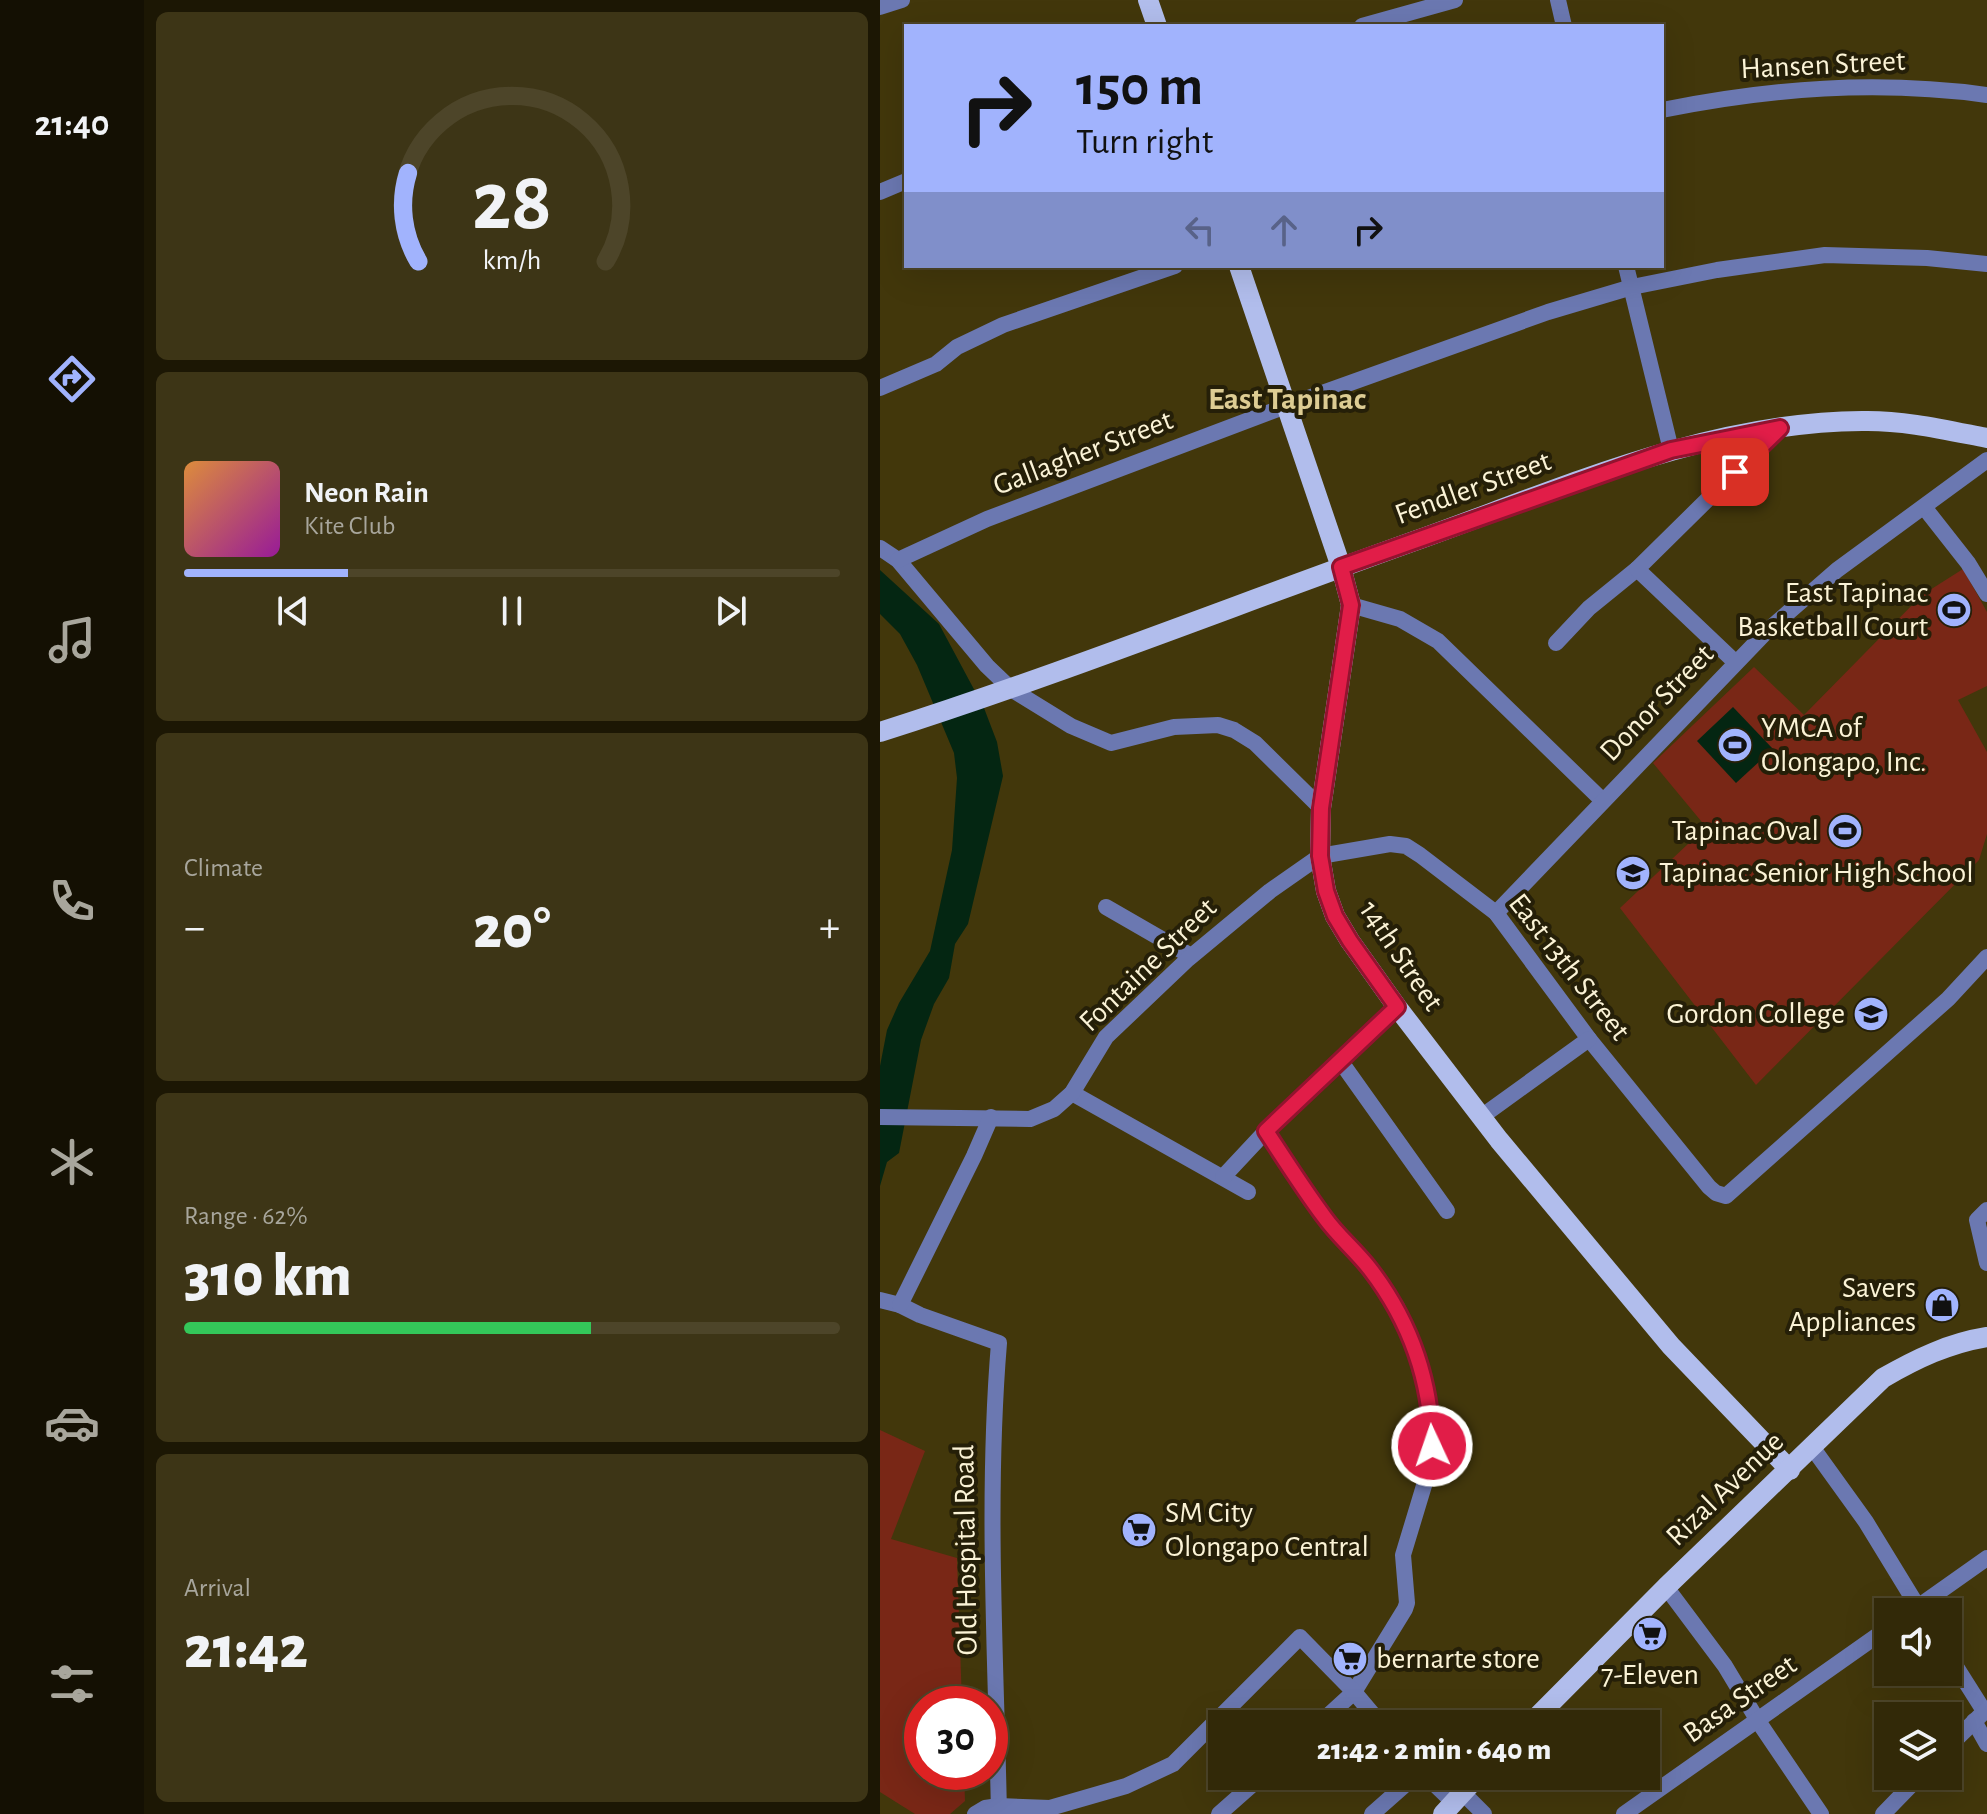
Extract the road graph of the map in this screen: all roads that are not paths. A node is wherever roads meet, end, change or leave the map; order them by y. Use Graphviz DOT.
graph roads {
  1 [pos="902,0"];
  2 [pos="1148,0"];
  3 [pos="1455,0"];
  4 [pos="1558,0"];
  5 [pos="880,7"];
  6 [pos="1156,24"];
  7 [pos="1369,24"];
  8 [pos="1564,24"];
  9 [pos="1987,95"];
  10 [pos="1664,110"];
  11 [pos="904,182"];
  12 [pos="880,192"];
  13 [pos="1987,264"];
  14 [pos="1169,268"];
  15 [pos="1240,268"];
  16 [pos="1627,268"];
  17 [pos="1632,287"];
  18 [pos="880,388"];
  19 [pos="1286,406"];
  20 [pos="1780,428"];
  21 [pos="1987,438"];
  22 [pos="1671,450"];
  23 [pos="1987,460"];
  24 [pos="1924,507"];
  25 [pos="880,548"];
  26 [pos="898,560"];
  27 [pos="1341,567"];
  28 [pos="1637,569"];
  29 [pos="1987,594"];
  30 [pos="1351,605"];
  31 [pos="1556,643"];
  32 [pos="1735,662"];
  33 [pos="1003,692"];
  34 [pos="880,732"];
  35 [pos="1602,800"];
  36 [pos="1321,808"];
  37 [pos="1320,856"];
  38 [pos="1106,907"];
  39 [pos="1496,913"];
  40 [pos="1191,956"];
  41 [pos="1987,957"];
  42 [pos="1397,1007"];
  43 [pos="1589,1039"];
  44 [pos="1341,1062"];
  45 [pos="1072,1093"];
  46 [pos="880,1117"];
  47 [pos="991,1117"];
  48 [pos="1481,1117"];
  49 [pos="1266,1131"];
  50 [pos="1223,1177"];
  51 [pos="1248,1192"];
  52 [pos="1987,1210"];
  53 [pos="1447,1211"];
  54 [pos="1987,1263"];
  55 [pos="880,1300"];
  56 [pos="900,1305"];
  57 [pos="1987,1337"];
  58 [pos="1812,1447"];
  59 [pos="1790,1470"];
  60 [pos="1987,1558"];
  61 [pos="1666,1587"];
  62 [pos="1910,1598"];
  63 [pos="1933,1598"];
  64 [pos="1874,1638"];
  65 [pos="1962,1679"];
  66 [pos="1354,1692"];
  67 [pos="1334,1710"];
  68 [pos="1369,1710"];
  69 [pos="1544,1710"];
  70 [pos="1982,1714"];
  71 [pos="1758,1721"];
  72 [pos="1962,1733"];
  73 [pos="1987,1744"];
  74 [pos="1246,1790"];
  75 [pos="1399,1790"];
  76 [pos="1906,1790"];
  77 [pos="1453,1803"];
  78 [pos="999,1810"];
  79 [pos="975,1814"];
  80 [pos="1219,1814"];
  81 [pos="1372,1814"];
  82 [pos="1484,1814"];
  83 [pos="1624,1814"];
  84 [pos="1821,1814"];
  85 [pos="1883,1814"];
  1 -- 5 [label="street"];
  2 -- 6 [label="main road"];
  3 -- 7 [label="street"];
  4 -- 8 [label="street"];
  9 -- 10 [label="street, Hansen Street"];
  11 -- 12 [label="street"];
  13 -- 17 [label="street, Gallagher Street"];
  14 -- 18 [label="street"];
  15 -- 19 [label="main road, 14th Street"];
  16 -- 17 [label="street"];
  17 -- 19 [label="street, Gallagher Street"];
  17 -- 22 [label="street"];
  19 -- 26 [label="street, Gallagher Street"];
  19 -- 27 [label="main road, 14th Street"];
  20 -- 21 [label="main road, Fendler Street"];
  20 -- 22 [label="main road, Fendler Street"];
  20 -- 28 [label="street"];
  22 -- 27 [label="main road, Fendler Street"];
  23 -- 24 [label="street, Donor Street"];
  24 -- 29 [label="street"];
  24 -- 32 [label="street, Donor Street"];
  25 -- 26 [label="street"];
  26 -- 33 [label="street"];
  27 -- 30 [label="main road, 14th Street"];
  27 -- 33 [label="main road, Fendler Street"];
  28 -- 31 [label="street"];
  28 -- 32 [label="street"];
  30 -- 35 [label="street"];
  30 -- 36 [label="main road, 14th Street"];
  32 -- 35 [label="street, Donor Street"];
  33 -- 34 [label="main road, Fendler Street"];
  33 -- 36 [label="street"];
  35 -- 39 [label="street, Donor Street"];
  36 -- 37 [label="main road, 14th Street"];
  37 -- 39 [label="street, East 13th Street"];
  37 -- 40 [label="street, Fontaine Street"];
  37 -- 42 [label="main road, 14th Street"];
  38 -- 40 [label="street"];
  39 -- 43 [label="street, East 13th Street"];
  40 -- 45 [label="street, Fontaine Street"];
  41 -- 43 [label="street, East 13th Street"];
  42 -- 44 [label="street"];
  42 -- 48 [label="main road, 14th Street"];
  43 -- 48 [label="street"];
  44 -- 49 [label="street"];
  44 -- 53 [label="street"];
  45 -- 47 [label="street, Fontaine Street"];
  45 -- 50 [label="street"];
  46 -- 47 [label="street, Fontaine Street"];
  47 -- 56 [label="street"];
  48 -- 59 [label="main road, 14th Street"];
  49 -- 50 [label="street"];
  49 -- 66 [label="street"];
  50 -- 51 [label="street"];
  52 -- 54 [label="street"];
  55 -- 56 [label="street"];
  56 -- 78 [label="street, Old Hospital Road"];
  57 -- 58 [label="main road, Rizal Avenue"];
  58 -- 59 [label="main road, Rizal Avenue"];
  58 -- 62 [label="street"];
  59 -- 61 [label="main road, Rizal Avenue"];
  60 -- 63 [label="street"];
  61 -- 69 [label="main road, Rizal Avenue"];
  61 -- 71 [label="street"];
  64 -- 71 [label="street, Basa Street"];
  65 -- 70 [label="street"];
  66 -- 67 [label="street"];
  66 -- 68 [label="street"];
  66 -- 78 [label="street"];
  70 -- 72 [label="street"];
  70 -- 73 [label="street"];
  71 -- 83 [label="street, Basa Street"];
  71 -- 84 [label="street"];
  74 -- 80 [label="street"];
  75 -- 81 [label="street"];
  76 -- 85 [label="street"];
  77 -- 82 [label="street"];
  78 -- 79 [label="street"];
}
